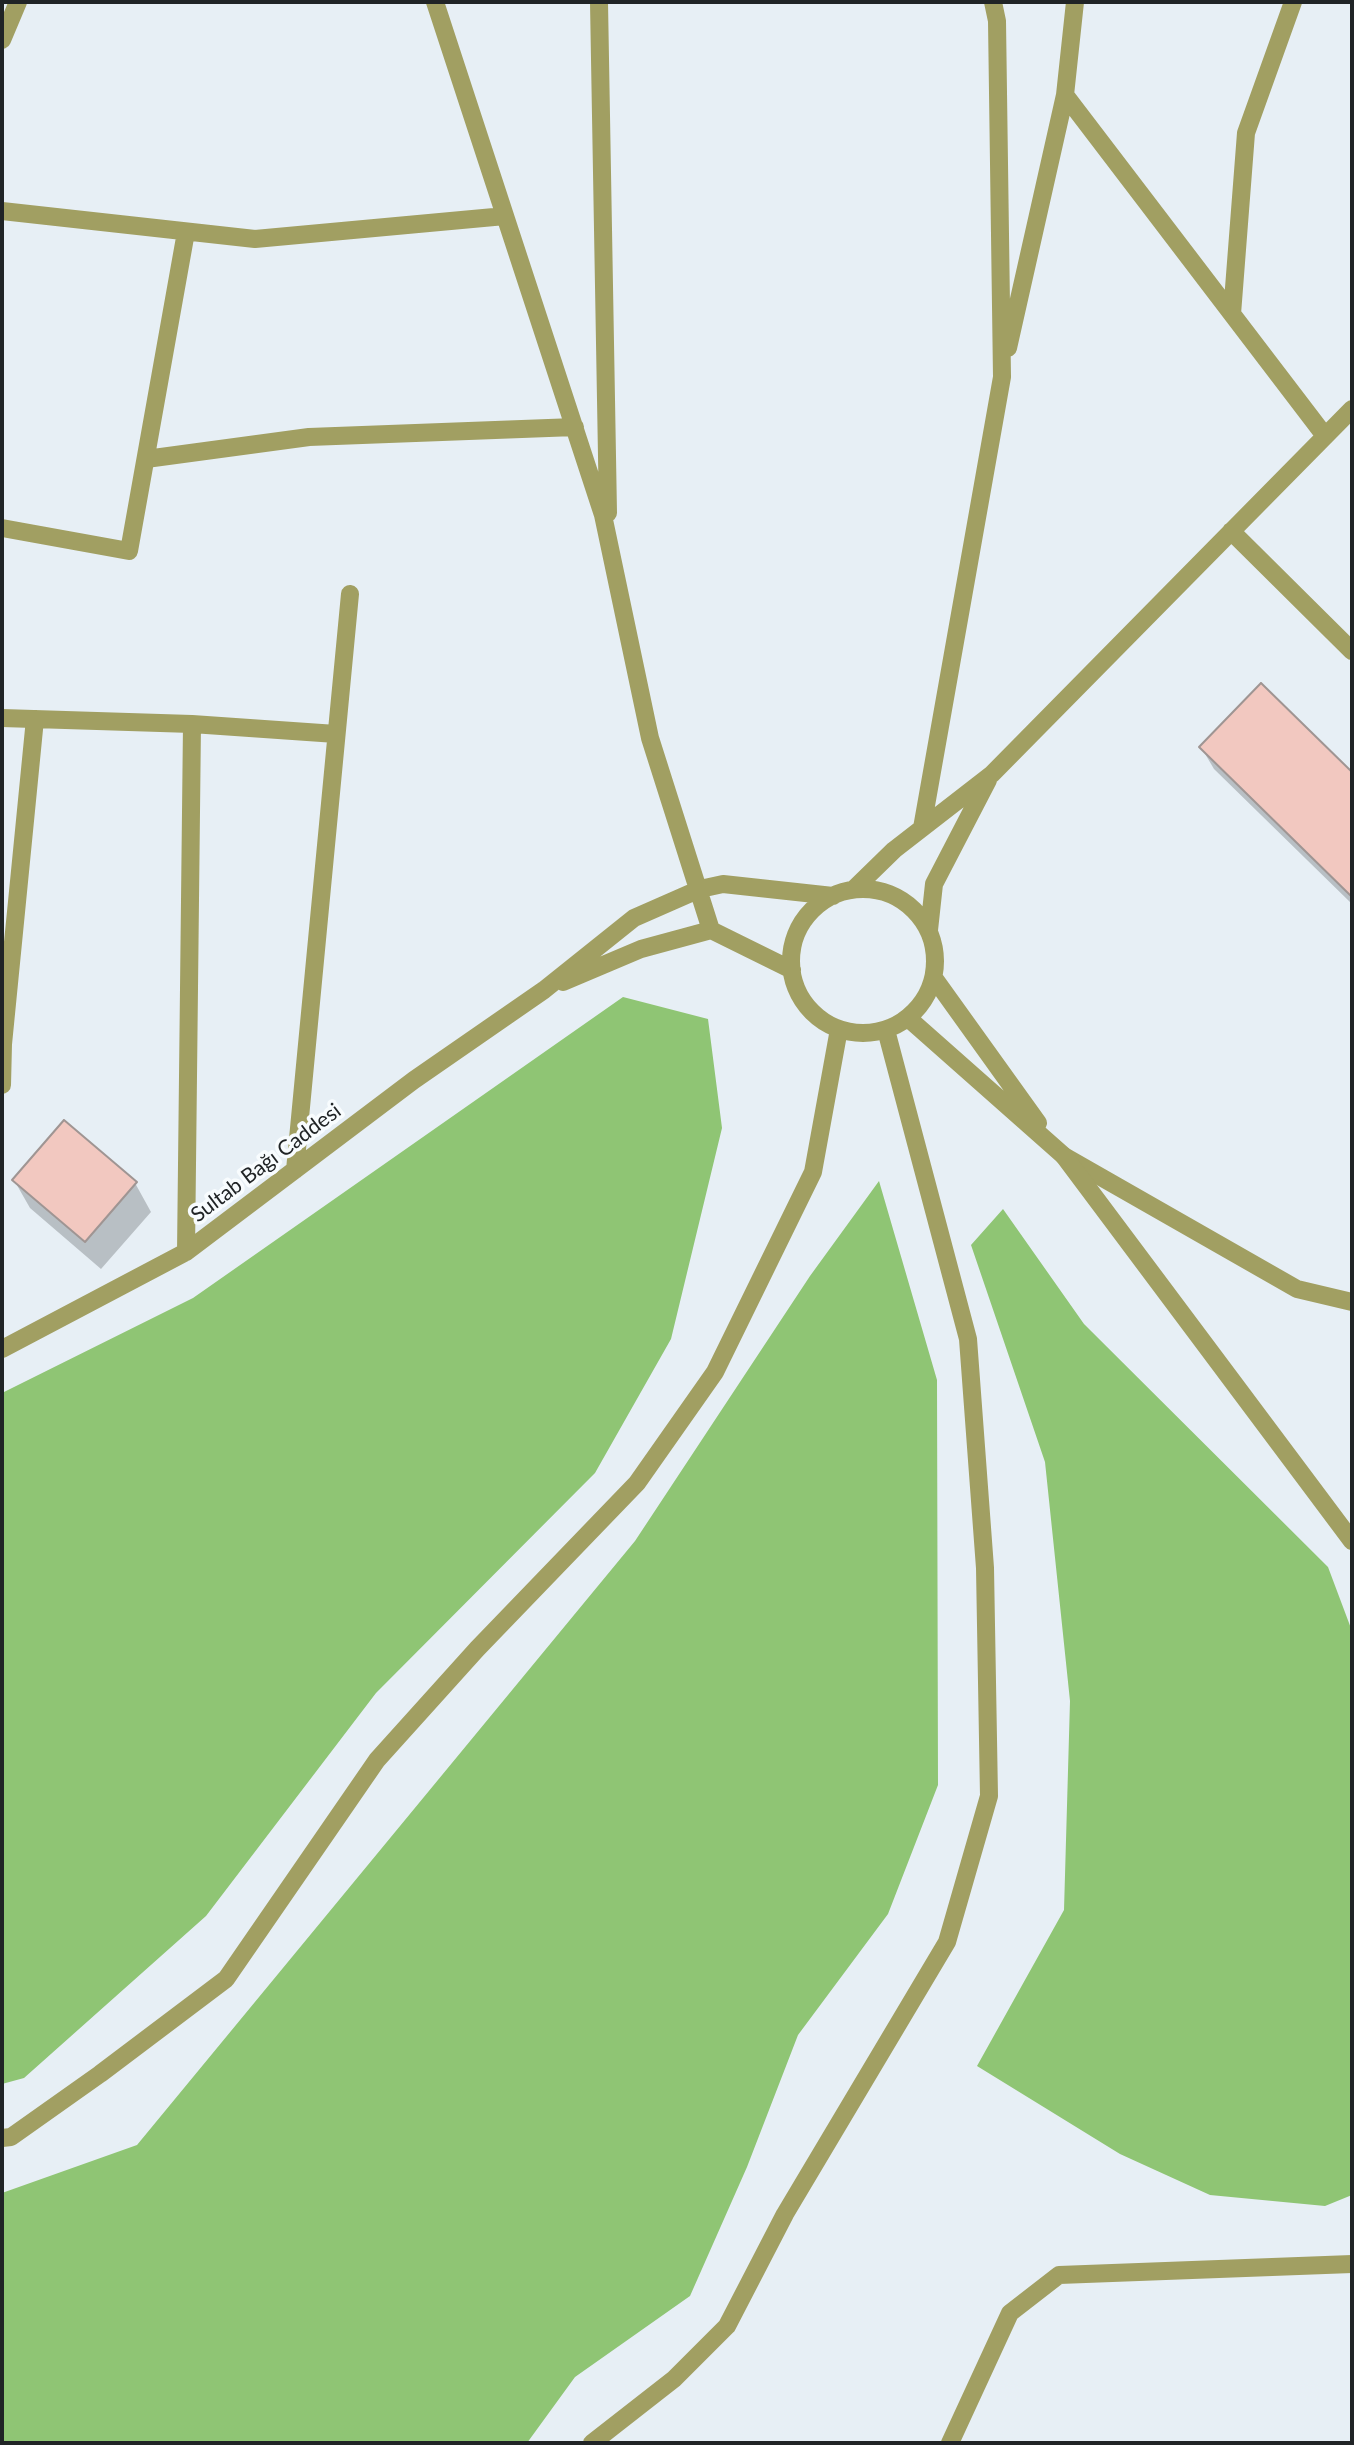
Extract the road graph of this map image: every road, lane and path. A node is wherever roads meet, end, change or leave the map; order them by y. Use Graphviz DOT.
graph roads {
  1 [pos="18,2"];
  2 [pos="435,2"];
  3 [pos="599,2"];
  4 [pos="993,2"];
  5 [pos="1074,2"];
  6 [pos="1293,2"];
  7 [pos="2,40"];
  8 [pos="1065,95"];
  9 [pos="2,211"];
  10 [pos="505,216"];
  11 [pos="186,232"];
  12 [pos="1232,314"];
  13 [pos="1002,377"];
  14 [pos="1352,409"];
  15 [pos="575,427"];
  16 [pos="1325,436"];
  17 [pos="146,459"];
  18 [pos="2,528"];
  19 [pos="1231,531"];
  20 [pos="609,540"];
  21 [pos="349,594"];
  22 [pos="1352,651"];
  23 [pos="2,718"];
  24 [pos="35,719"];
  25 [pos="192,724"];
  26 [pos="336,734"];
  27 [pos="992,774"];
  28 [pos="922,828"];
  29 [pos="700,889"];
  30 [pos="854,889"];
  31 [pos="833,895"];
  32 [pos="711,930"];
  33 [pos="929,930"];
  34 [pos="792,970"];
  35 [pos="934,978"];
  36 [pos="544,990"];
  37 [pos="908,1018"];
  38 [pos="839,1029"];
  39 [pos="886,1030"];
  40 [pos="2,1085"];
  41 [pos="1064,1156"];
  42 [pos="295,1170"];
  43 [pos="186,1252"];
  44 [pos="1352,1302"];
  45 [pos="2,1349"];
  46 [pos="1352,1541"];
  47 [pos="2,2138"];
  48 [pos="1352,2264"];
  49 [pos="592,2443"];
  50 [pos="950,2443"];
  1 -- 7 [label="street"];
  2 -- 10 [label="street"];
  3 -- 20 [label="street"];
  4 -- 13 [label="street"];
  5 -- 8 [label="street"];
  6 -- 12 [label="street"];
  8 -- 12 [label="street"];
  8 -- 13 [label="street"];
  9 -- 11 [label="street"];
  10 -- 11 [label="street"];
  10 -- 15 [label="street"];
  11 -- 17 [label="street"];
  12 -- 16 [label="street"];
  13 -- 28 [label="street"];
  14 -- 16 [label="street"];
  15 -- 17 [label="street"];
  15 -- 20 [label="street"];
  16 -- 19 [label="street"];
  17 -- 18 [label="street"];
  19 -- 22 [label="street"];
  19 -- 27 [label="street"];
  20 -- 29 [label="street"];
  21 -- 26 [label="street"];
  23 -- 24 [label="street"];
  24 -- 25 [label="street"];
  24 -- 40 [label="street"];
  25 -- 26 [label="street"];
  25 -- 43 [label="street"];
  26 -- 42 [label="street"];
  27 -- 28 [label="street"];
  27 -- 33 [label="street"];
  28 -- 30 [label="street"];
  29 -- 31 [label="street"];
  29 -- 32 [label="street"];
  29 -- 36 [label="street"];
  30 -- 31 [label="street"];
  30 -- 33 [label="street"];
  31 -- 34 [label="street"];
  32 -- 34 [label="street"];
  32 -- 36 [label="street"];
  33 -- 35 [label="street"];
  34 -- 38 [label="street"];
  35 -- 37 [label="street"];
  35 -- 41 [label="street"];
  36 -- 42 [label="street, Sultab Bağı Caddesi"];
  37 -- 39 [label="street"];
  37 -- 41 [label="street"];
  38 -- 39 [label="street"];
  38 -- 47 [label="street"];
  39 -- 49 [label="street"];
  41 -- 44 [label="street"];
  41 -- 46 [label="street"];
  42 -- 43 [label="street, Sultab Bağı Caddesi"];
  43 -- 45 [label="street, Sultab Bağı Caddesi"];
  48 -- 50 [label="street"];
}
